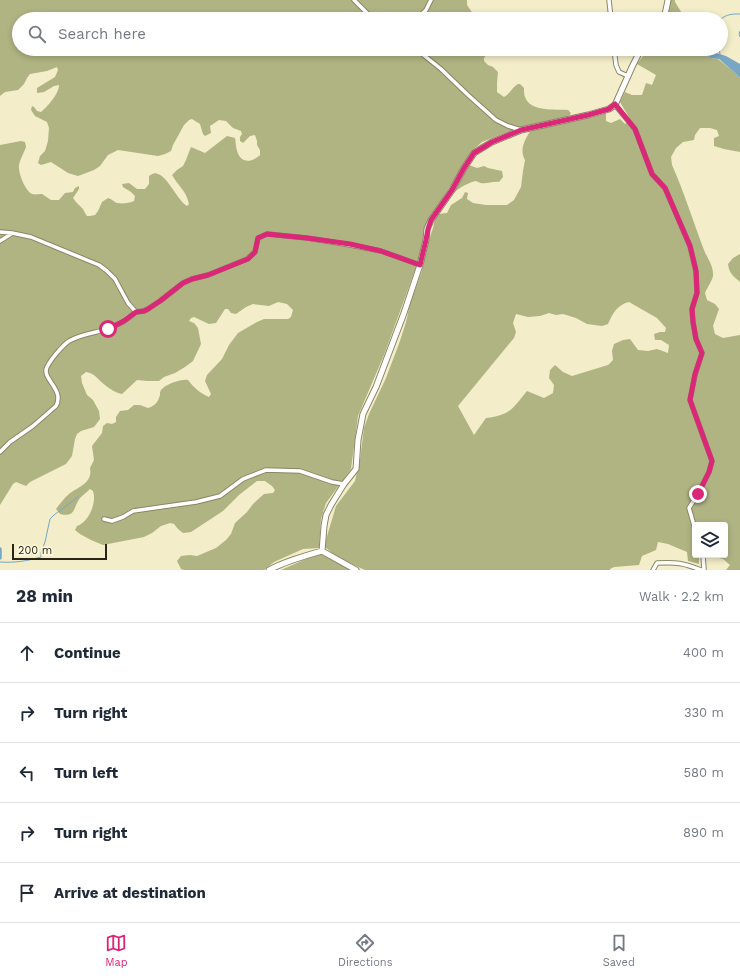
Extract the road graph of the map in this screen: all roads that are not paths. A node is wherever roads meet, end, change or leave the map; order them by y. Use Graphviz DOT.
graph roads {
  1 [pos="354,0"];
  2 [pos="431,0"];
  3 [pos="609,0"];
  4 [pos="668,0"];
  5 [pos="366,12"];
  6 [pos="424,12"];
  7 [pos="610,12"];
  8 [pos="665,12"];
  9 [pos="425,56"];
  10 [pos="615,56"];
  11 [pos="637,56"];
  12 [pos="628,76"];
  13 [pos="615,104"];
  14 [pos="521,130"];
  15 [pos="0,232"];
  16 [pos="12,233"];
  17 [pos="0,240"];
  18 [pos="420,265"];
  19 [pos="136,312"];
  20 [pos="0,452"];
  21 [pos="344,484"];
  22 [pos="104,520"];
  23 [pos="693,522"];
  24 [pos="322,551"];
  25 [pos="703,558"];
  26 [pos="270,570"];
  27 [pos="356,570"];
  28 [pos="653,570"];
  29 [pos="702,570"];
  1 -- 5 [label="street"];
  2 -- 6 [label="street"];
  3 -- 7 [label="street"];
  4 -- 8 [label="street"];
  9 -- 14 [label="street"];
  10 -- 12 [label="street"];
  11 -- 12 [label="street"];
  12 -- 13 [label="street"];
  13 -- 14 [label="street"];
  13 -- 23 [label="street"];
  14 -- 18 [label="street"];
  15 -- 16 [label="street"];
  16 -- 17 [label="street"];
  16 -- 19 [label="street"];
  18 -- 19 [label="street"];
  18 -- 21 [label="street"];
  19 -- 20 [label="street"];
  21 -- 22 [label="street"];
  21 -- 24 [label="street"];
  24 -- 26 [label="street"];
  24 -- 27 [label="street"];
  25 -- 29 [label="street"];
  28 -- 29 [label="street"];
}
